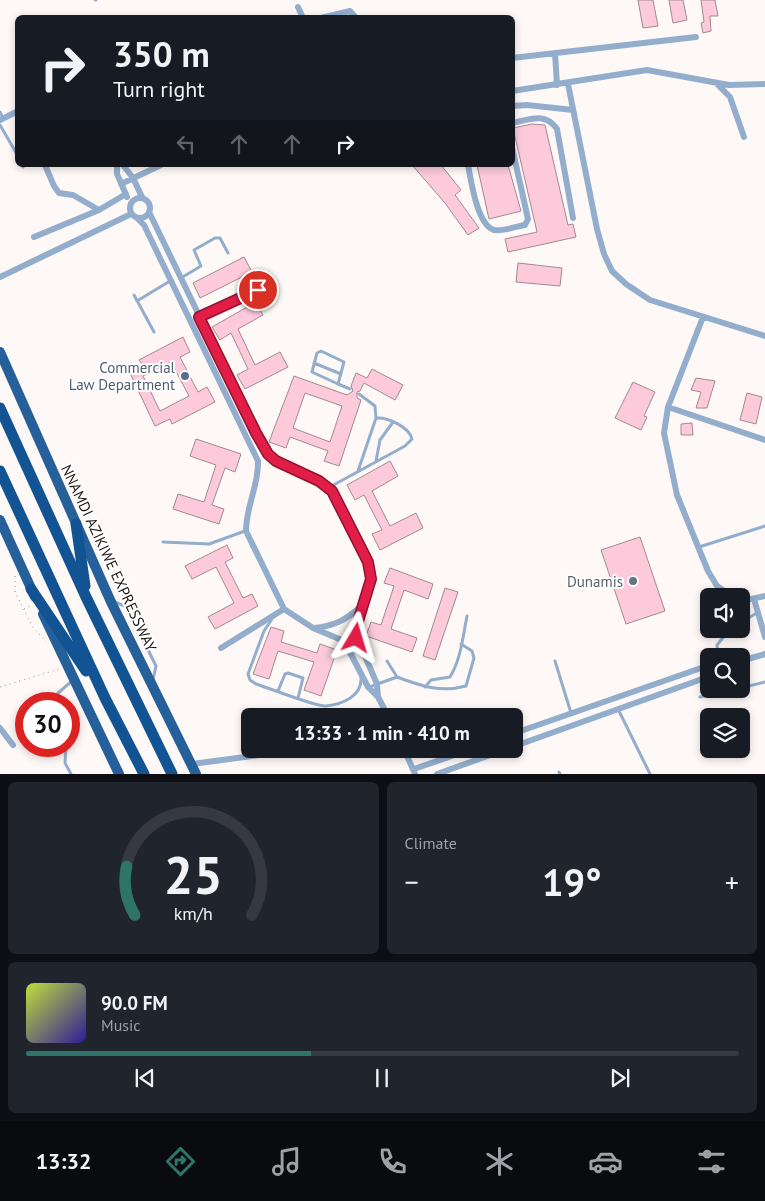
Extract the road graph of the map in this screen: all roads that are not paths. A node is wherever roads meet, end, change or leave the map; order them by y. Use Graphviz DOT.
graph roads {
  1 [pos="298,7"];
  2 [pos="302,15"];
  3 [pos="333,15"];
  4 [pos="353,15"];
  5 [pos="696,37"];
  6 [pos="555,53"];
  7 [pos="515,58"];
  8 [pos="715,82"];
  9 [pos="568,84"];
  10 [pos="765,84"];
  11 [pos="557,86"];
  12 [pos="515,91"];
  13 [pos="515,106"];
  14 [pos="573,110"];
  15 [pos="15,111"];
  16 [pos="1,116"];
  17 [pos="515,122"];
  18 [pos="0,125"];
  19 [pos="744,137"];
  20 [pos="15,151"];
  21 [pos="515,161"];
  22 [pos="46,167"];
  23 [pos="117,167"];
  24 [pos="125,167"];
  25 [pos="157,167"];
  26 [pos="468,167"];
  27 [pos="133,178"];
  28 [pos="121,184"];
  29 [pos="126,194"];
  30 [pos="142,198"];
  31 [pos="130,203"];
  32 [pos="99,210"];
  33 [pos="149,212"];
  34 [pos="134,216"];
  35 [pos="573,218"];
  36 [pos="152,221"];
  37 [pos="144,225"];
  38 [pos="34,237"];
  39 [pos="228,253"];
  40 [pos="0,277"];
  41 [pos="180,278"];
  42 [pos="171,281"];
  43 [pos="272,283"];
  44 [pos="134,295"];
  45 [pos="137,301"];
  46 [pos="199,317"];
  47 [pos="703,317"];
  48 [pos="154,332"];
  49 [pos="765,336"];
  50 [pos="0,352"];
  51 [pos="314,363"];
  52 [pos="341,374"];
  53 [pos="338,384"];
  54 [pos="350,389"];
  55 [pos="359,394"];
  56 [pos="668,407"];
  57 [pos="0,408"];
  58 [pos="376,418"];
  59 [pos="393,422"];
  60 [pos="765,440"];
  61 [pos="376,461"];
  62 [pos="0,470"];
  63 [pos="358,471"];
  64 [pos="328,488"];
  65 [pos="0,520"];
  66 [pos="76,524"];
  67 [pos="765,526"];
  68 [pos="246,531"];
  69 [pos="163,542"];
  70 [pos="698,547"];
  71 [pos="720,588"];
  72 [pos="31,589"];
  73 [pos="765,596"];
  74 [pos="86,597"];
  75 [pos="754,599"];
  76 [pos="750,600"];
  77 [pos="112,602"];
  78 [pos="362,606"];
  79 [pos="284,609"];
  80 [pos="277,613"];
  81 [pos="758,613"];
  82 [pos="467,616"];
  83 [pos="750,617"];
  84 [pos="313,628"];
  85 [pos="765,637"];
  86 [pos="461,644"];
  87 [pos="221,648"];
  88 [pos="765,654"];
  89 [pos="750,658"];
  90 [pos="387,661"];
  91 [pos="555,661"];
  92 [pos="700,668"];
  93 [pos="361,672"];
  94 [pos="398,677"];
  95 [pos="74,679"];
  96 [pos="700,679"];
  97 [pos="765,682"];
  98 [pos="152,684"];
  99 [pos="377,684"];
  100 [pos="750,686"];
  101 [pos="368,687"];
  102 [pos="424,688"];
  103 [pos="641,689"];
  104 [pos="278,691"];
  105 [pos="59,692"];
  106 [pos="378,697"];
  107 [pos="105,698"];
  108 [pos="298,698"];
  109 [pos="645,700"];
  110 [pos="384,708"];
  111 [pos="618,709"];
  112 [pos="572,713"];
  113 [pos="0,728"];
  114 [pos="523,730"];
  115 [pos="523,743"];
  116 [pos="13,745"];
  117 [pos="65,757"];
  118 [pos="256,758"];
  119 [pos="408,758"];
  120 [pos="448,758"];
  121 [pos="481,758"];
  122 [pos="194,769"];
  123 [pos="414,771"];
  124 [pos="71,774"];
  125 [pos="119,774"];
  126 [pos="144,774"];
  127 [pos="172,774"];
  128 [pos="436,774"];
  129 [pos="650,774"];
  1 -- 2 [label="street"];
  3 -- 4 [label="street"];
  5 -- 6 [label="street"];
  6 -- 7 [label="street"];
  6 -- 11 [label="street"];
  8 -- 9 [label="street"];
  8 -- 10 [label="street"];
  8 -- 19 [label="street"];
  9 -- 11 [label="street"];
  9 -- 14 [label="street"];
  11 -- 12 [label="street"];
  13 -- 14 [label="street"];
  14 -- 47 [label="street"];
  15 -- 16 [label="street"];
  17 -- 35 [label="street"];
  18 -- 20 [label="lane"];
  21 -- 26 [label="street"];
  22 -- 32 [label="street"];
  23 -- 28 [label="street"];
  24 -- 27 [label="street"];
  25 -- 27 [label="street"];
  27 -- 28 [label="street"];
  27 -- 30 [label="street"];
  28 -- 29 [label="street"];
  29 -- 31 [label="street"];
  29 -- 32 [label="street"];
  30 -- 31 [label="street"];
  30 -- 33 [label="street"];
  31 -- 34 [label="street"];
  32 -- 38 [label="street"];
  33 -- 34 [label="street"];
  33 -- 36 [label="street"];
  34 -- 37 [label="street"];
  34 -- 40 [label="street"];
  36 -- 37 [label="street"];
  36 -- 41 [label="street"];
  37 -- 42 [label="street"];
  39 -- 41 [label="lane"];
  41 -- 46 [label="street"];
  42 -- 45 [label="lane"];
  42 -- 68 [label="street"];
  43 -- 46 [label="lane"];
  44 -- 45 [label="lane"];
  45 -- 48 [label="lane"];
  46 -- 64 [label="street"];
  47 -- 49 [label="street"];
  47 -- 56 [label="street"];
  50 -- 66 [label="highway, NNAMDI AZIKIWE EXPRESSWAY"];
  51 -- 52 [label="lane"];
  51 -- 52 [label="lane"];
  51 -- 53 [label="lane"];
  52 -- 53 [label="lane"];
  53 -- 54 [label="lane"];
  55 -- 58 [label="lane"];
  56 -- 60 [label="street"];
  56 -- 70 [label="street"];
  57 -- 74 [label="highway"];
  58 -- 59 [label="lane"];
  58 -- 63 [label="lane"];
  59 -- 61 [label="lane"];
  59 -- 61 [label="lane"];
  61 -- 63 [label="lane"];
  62 -- 107 [label="highway"];
  63 -- 64 [label="lane"];
  64 -- 78 [label="street"];
  65 -- 72 [label="highway"];
  66 -- 74 [label="highway"];
  66 -- 77 [label="highway, NNAMDI AZIKIWE EXPRESSWAY"];
  67 -- 70 [label="lane"];
  68 -- 69 [label="lane"];
  68 -- 79 [label="street"];
  70 -- 71 [label="street"];
  72 -- 95 [label="highway"];
  72 -- 107 [label="highway"];
  73 -- 75 [label="street"];
  74 -- 127 [label="highway"];
  75 -- 76 [label="street"];
  75 -- 81 [label="street"];
  77 -- 98 [label="highway, NNAMDI AZIKIWE EXPRESSWAY"];
  77 -- 98 [label="lane"];
  78 -- 84 [label="street"];
  78 -- 99 [label="street"];
  79 -- 80 [label="street"];
  79 -- 84 [label="street"];
  80 -- 87 [label="street"];
  80 -- 104 [label="lane"];
  81 -- 83 [label="lane"];
  81 -- 85 [label="street"];
  82 -- 86 [label="lane"];
  84 -- 93 [label="street"];
  86 -- 102 [label="lane"];
  86 -- 102 [label="lane"];
  88 -- 89 [label="street"];
  90 -- 94 [label="lane"];
  91 -- 112 [label="lane"];
  92 -- 103 [label="street"];
  93 -- 101 [label="street"];
  93 -- 108 [label="lane"];
  94 -- 99 [label="lane"];
  94 -- 102 [label="lane"];
  95 -- 105 [label="lane"];
  95 -- 125 [label="highway"];
  96 -- 109 [label="street"];
  97 -- 100 [label="lane"];
  98 -- 122 [label="highway, NNAMDI AZIKIWE EXPRESSWAY"];
  99 -- 101 [label="lane"];
  99 -- 106 [label="street"];
  101 -- 106 [label="street"];
  103 -- 109 [label="street"];
  103 -- 112 [label="street"];
  104 -- 108 [label="lane"];
  104 -- 108 [label="lane"];
  106 -- 110 [label="street"];
  107 -- 126 [label="highway"];
  109 -- 111 [label="street"];
  111 -- 115 [label="street"];
  111 -- 129 [label="lane"];
  112 -- 114 [label="street"];
  113 -- 116 [label="street"];
  117 -- 124 [label="lane"];
  118 -- 122 [label="street"];
  119 -- 123 [label="street"];
  120 -- 123 [label="street"];
  121 -- 128 [label="street"];
}
